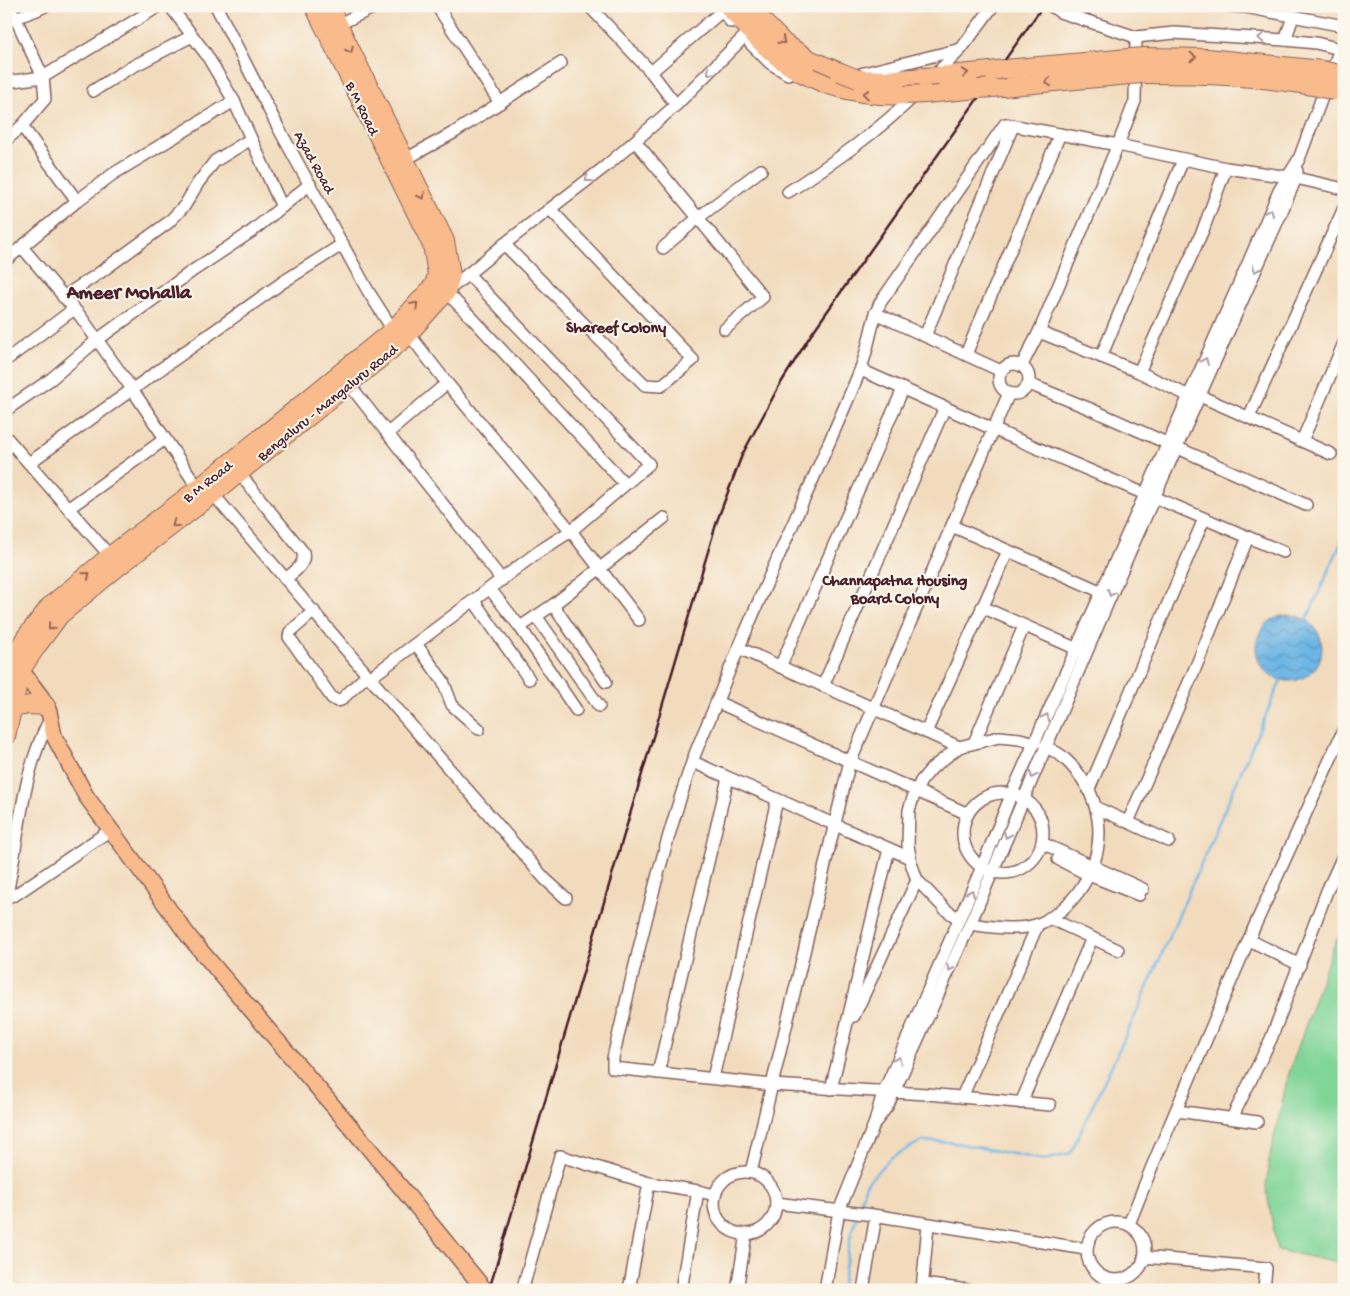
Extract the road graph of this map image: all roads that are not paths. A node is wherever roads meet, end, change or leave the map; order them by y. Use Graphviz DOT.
graph roads {
  1 [pos="8,6"];
  2 [pos="45,6"];
  3 [pos="159,6"];
  4 [pos="170,6"];
  5 [pos="216,6"];
  6 [pos="314,6"];
  7 [pos="329,6"];
  8 [pos="376,6"];
  9 [pos="437,6"];
  10 [pos="728,6"];
  11 [pos="748,6"];
  12 [pos="993,6"];
  13 [pos="1051,6"];
  14 [pos="1228,6"];
  15 [pos="591,8"];
  16 [pos="1293,17"];
  17 [pos="11,20"];
  18 [pos="337,25"];
  19 [pos="1344,26"];
  20 [pos="192,36"];
  21 [pos="744,37"];
  22 [pos="1136,37"];
  23 [pos="1285,40"];
  24 [pos="962,49"];
  25 [pos="1342,50"];
  26 [pos="561,63"];
  27 [pos="1137,66"];
  28 [pos="651,72"];
  29 [pos="1341,74"];
  30 [pos="43,77"];
  31 [pos="6,82"];
  32 [pos="929,82"];
  33 [pos="1332,90"];
  34 [pos="93,91"];
  35 [pos="234,101"];
  36 [pos="500,102"];
  37 [pos="676,106"];
  38 [pos="22,126"];
  39 [pos="1013,126"];
  40 [pos="1060,134"];
  41 [pos="251,139"];
  42 [pos="6,140"];
  43 [pos="635,141"];
  44 [pos="1118,145"];
  45 [pos="404,160"];
  46 [pos="1184,160"];
  47 [pos="1226,168"];
  48 [pos="761,170"];
  49 [pos="1292,177"];
  50 [pos="310,184"];
  51 [pos="1344,189"];
  52 [pos="788,192"];
  53 [pos="77,201"];
  54 [pos="282,207"];
  55 [pos="1344,208"];
  56 [pos="550,209"];
  57 [pos="698,217"];
  58 [pos="426,220"];
  59 [pos="343,244"];
  60 [pos="504,244"];
  61 [pos="22,248"];
  62 [pos="663,248"];
  63 [pos="6,260"];
  64 [pos="468,274"];
  65 [pos="446,292"];
  66 [pos="63,296"];
  67 [pos="74,309"];
  68 [pos="875,313"];
  69 [pos="725,329"];
  70 [pos="401,332"];
  71 [pos="1039,332"];
  72 [pos="925,336"];
  73 [pos="97,340"];
  74 [pos="1344,343"];
  75 [pos="966,354"];
  76 [pos="1101,356"];
  77 [pos="6,360"];
  78 [pos="1022,365"];
  79 [pos="861,370"];
  80 [pos="1001,371"];
  81 [pos="1139,372"];
  82 [pos="447,383"];
  83 [pos="349,384"];
  84 [pos="1029,384"];
  85 [pos="132,389"];
  86 [pos="903,389"];
  87 [pos="1009,393"];
  88 [pos="1195,396"];
  89 [pos="945,407"];
  90 [pos="6,410"];
  91 [pos="1249,417"];
  92 [pos="995,430"];
  93 [pos="388,433"];
  94 [pos="6,437"];
  95 [pos="165,438"];
  96 [pos="1302,441"];
  97 [pos="1172,445"];
  98 [pos="1331,454"];
  99 [pos="30,463"];
  100 [pos="239,473"];
  101 [pos="625,484"];
  102 [pos="206,491"];
  103 [pos="1150,496"];
  104 [pos="1306,505"];
  105 [pos="70,508"];
  106 [pos="664,518"];
  107 [pos="1204,519"];
  108 [pos="952,526"];
  109 [pos="571,531"];
  110 [pos="1248,537"];
  111 [pos="1008,551"];
  112 [pos="1283,552"];
  113 [pos="115,561"];
  114 [pos="599,569"];
  115 [pos="285,580"];
  116 [pos="502,580"];
  117 [pos="490,589"];
  118 [pos="1102,592"];
  119 [pos="474,601"];
  120 [pos="553,604"];
  121 [pos="982,607"];
  122 [pos="314,612"];
  123 [pos="536,616"];
  124 [pos="639,620"];
  125 [pos="1024,626"];
  126 [pos="520,628"];
  127 [pos="416,644"];
  128 [pos="738,648"];
  129 [pos="1081,651"];
  130 [pos="11,666"];
  131 [pos="780,667"];
  132 [pos="369,676"];
  133 [pos="529,679"];
  134 [pos="606,682"];
  135 [pos="823,686"];
  136 [pos="715,705"];
  137 [pos="599,706"];
  138 [pos="13,708"];
  139 [pos="872,709"];
  140 [pos="576,710"];
  141 [pos="48,713"];
  142 [pos="479,729"];
  143 [pos="1344,729"];
  144 [pos="926,732"];
  145 [pos="6,736"];
  146 [pos="974,743"];
  147 [pos="1040,744"];
  148 [pos="959,747"];
  149 [pos="693,762"];
  150 [pos="849,764"];
  151 [pos="728,778"];
  152 [pos="1089,789"];
  153 [pos="1012,793"];
  154 [pos="914,795"];
  155 [pos="1023,798"];
  156 [pos="777,800"];
  157 [pos="1097,808"];
  158 [pos="966,817"];
  159 [pos="1128,822"];
  160 [pos="834,825"];
  161 [pos="112,829"];
  162 [pos="1169,841"];
  163 [pos="1041,846"];
  164 [pos="889,849"];
  165 [pos="1344,854"];
  166 [pos="910,858"];
  167 [pos="986,870"];
  168 [pos="1091,871"];
  169 [pos="917,880"];
  170 [pos="1141,892"];
  171 [pos="6,897"];
  172 [pos="566,898"];
  173 [pos="1049,918"];
  174 [pos="964,921"];
  175 [pos="1038,924"];
  176 [pos="1092,938"];
  177 [pos="1248,940"];
  178 [pos="1118,950"];
  179 [pos="1300,965"];
  180 [pos="842,1041"];
  181 [pos="658,1072"];
  182 [pos="712,1078"];
  183 [pos="772,1085"];
  184 [pos="831,1088"];
  185 [pos="889,1092"];
  186 [pos="962,1097"];
  187 [pos="1022,1103"];
  188 [pos="1050,1105"];
  189 [pos="1176,1111"];
  190 [pos="1232,1118"];
  191 [pos="1257,1122"];
  192 [pos="751,1172"];
  193 [pos="649,1183"];
  194 [pos="698,1191"];
  195 [pos="715,1196"];
  196 [pos="776,1203"];
  197 [pos="843,1211"];
  198 [pos="874,1215"];
  199 [pos="1129,1224"];
  200 [pos="928,1225"];
  201 [pos="746,1234"];
  202 [pos="1086,1249"];
  203 [pos="1144,1257"];
  204 [pos="524,1284"];
  205 [pos="1112,1285"];
  206 [pos="923,1287"];
  207 [pos="485,1290"];
  208 [pos="629,1290"];
  209 [pos="681,1290"];
  210 [pos="737,1290"];
  211 [pos="825,1290"];
  212 [pos="863,1290"];
  213 [pos="967,1290"];
  214 [pos="1264,1290"];
  1 -- 17 [label="street"];
  2 -- 17 [label="street"];
  3 -- 30 [label="street"];
  4 -- 20 [label="street"];
  5 -- 50 [label="street, Azad Road"];
  6 -- 58 [label="highway, B M Road"];
  7 -- 18 [label="highway"];
  8 -- 18 [label="street"];
  9 -- 36 [label="street"];
  32 -- 10 [label="highway, one-way, bridge"];
  11 -- 32 [label="highway, one-way, bridge"];
  12 -- 24 [label="street"];
  13 -- 22 [label="street"];
  14 -- 16 [label="street"];
  15 -- 28 [label="street"];
  16 -- 19 [label="street"];
  16 -- 23 [label="street"];
  17 -- 30 [label="street"];
  18 -- 45 [label="highway, one-way"];
  20 -- 34 [label="street"];
  20 -- 35 [label="street"];
  21 -- 24 [label="street"];
  21 -- 28 [label="street"];
  21 -- 37 [label="street, one-way"];
  23 -- 22 [label="street, one-way"];
  22 -- 44 [label="street"];
  23 -- 25 [label="street"];
  24 -- 52 [label="street"];
  25 -- 49 [label="street"];
  26 -- 36 [label="street"];
  27 -- 29 [label="highway, one-way, bridge"];
  27 -- 32 [label="highway"];
  27 -- 33 [label="highway"];
  28 -- 37 [label="street"];
  30 -- 31 [label="street"];
  30 -- 38 [label="street"];
  35 -- 41 [label="street"];
  35 -- 53 [label="street"];
  36 -- 45 [label="street"];
  37 -- 43 [label="street"];
  38 -- 42 [label="street"];
  38 -- 53 [label="street"];
  39 -- 40 [label="street"];
  39 -- 68 [label="street"];
  39 -- 72 [label="street"];
  40 -- 44 [label="street"];
  40 -- 75 [label="street"];
  41 -- 54 [label="street"];
  41 -- 66 [label="street"];
  43 -- 56 [label="street, one-way"];
  43 -- 57 [label="street"];
  44 -- 46 [label="street"];
  44 -- 71 [label="street"];
  45 -- 58 [label="highway, one-way"];
  46 -- 47 [label="street"];
  46 -- 76 [label="street"];
  47 -- 49 [label="street"];
  47 -- 81 [label="street"];
  48 -- 57 [label="street"];
  49 -- 51 [label="street"];
  49 -- 88 [label="street"];
  50 -- 54 [label="street"];
  50 -- 59 [label="street, Azad Road"];
  53 -- 61 [label="street"];
  54 -- 73 [label="street"];
  55 -- 91 [label="street"];
  56 -- 60 [label="street"];
  56 -- 60 [label="street"];
  57 -- 62 [label="street"];
  57 -- 69 [label="street"];
  58 -- 65 [label="highway"];
  70 -- 58 [label="highway, B M Road, one-way"];
  59 -- 70 [label="street, Azad Road"];
  59 -- 85 [label="street"];
  60 -- 64 [label="street"];
  61 -- 63 [label="street"];
  61 -- 66 [label="street"];
  64 -- 65 [label="street"];
  64 -- 101 [label="street"];
  65 -- 70 [label="highway, Bengaluru - Mangaluru Road"];
  65 -- 101 [label="street"];
  66 -- 67 [label="street"];
  67 -- 73 [label="street"];
  67 -- 77 [label="street"];
  68 -- 72 [label="street"];
  68 -- 79 [label="street"];
  70 -- 82 [label="street, Azad Road"];
  70 -- 83 [label="highway, Bengaluru - Mangaluru Road"];
  70 -- 102 [label="highway, B M Road"];
  71 -- 76 [label="street"];
  71 -- 78 [label="street"];
  72 -- 75 [label="street"];
  73 -- 85 [label="street"];
  73 -- 90 [label="street"];
  74 -- 96 [label="street"];
  75 -- 80 [label="street"];
  76 -- 81 [label="street"];
  78 -- 80 [label="street"];
  78 -- 84 [label="street"];
  79 -- 86 [label="street"];
  79 -- 128 [label="street"];
  80 -- 87 [label="street"];
  81 -- 88 [label="street"];
  82 -- 93 [label="street"];
  82 -- 109 [label="street, Azad Road"];
  83 -- 93 [label="street"];
  83 -- 100 [label="highway, Bengaluru - Mangaluru Road"];
  84 -- 87 [label="street"];
  84 -- 97 [label="street"];
  85 -- 95 [label="street"];
  85 -- 99 [label="street"];
  86 -- 89 [label="street"];
  86 -- 131 [label="street"];
  87 -- 92 [label="street"];
  88 -- 91 [label="street"];
  88 -- 97 [label="street"];
  89 -- 92 [label="street"];
  89 -- 135 [label="street"];
  91 -- 96 [label="street"];
  92 -- 103 [label="street"];
  92 -- 108 [label="street"];
  93 -- 116 [label="street"];
  94 -- 99 [label="street"];
  95 -- 102 [label="street"];
  95 -- 105 [label="street"];
  96 -- 98 [label="street"];
  97 -- 103 [label="street"];
  97 -- 104 [label="street"];
  99 -- 105 [label="street"];
  100 -- 102 [label="highway, Bengaluru - Mangaluru Road"];
  100 -- 115 [label="street"];
  101 -- 109 [label="street"];
  102 -- 113 [label="highway, B M Road"];
  102 -- 115 [label="street"];
  103 -- 107 [label="street"];
  103 -- 118 [label="street"];
  103 -- 129 [label="street, one-way"];
  105 -- 113 [label="street"];
  106 -- 114 [label="street"];
  107 -- 110 [label="street"];
  107 -- 152 [label="street"];
  108 -- 111 [label="street"];
  108 -- 139 [label="street"];
  109 -- 114 [label="street, Azad Road"];
  109 -- 116 [label="street"];
  110 -- 112 [label="street"];
  110 -- 159 [label="street"];
  111 -- 118 [label="street"];
  111 -- 121 [label="street"];
  113 -- 130 [label="highway"];
  114 -- 120 [label="street"];
  114 -- 124 [label="street, Azad Road"];
  115 -- 122 [label="street"];
  116 -- 117 [label="street"];
  117 -- 119 [label="street"];
  117 -- 126 [label="street"];
  118 -- 129 [label="street"];
  119 -- 127 [label="street"];
  119 -- 133 [label="street"];
  120 -- 123 [label="street"];
  120 -- 134 [label="street"];
  121 -- 125 [label="street"];
  121 -- 144 [label="street"];
  122 -- 132 [label="street"];
  122 -- 132 [label="street"];
  123 -- 126 [label="street"];
  123 -- 137 [label="street"];
  125 -- 129 [label="street"];
  125 -- 146 [label="street"];
  126 -- 140 [label="street"];
  127 -- 132 [label="street"];
  127 -- 142 [label="street"];
  128 -- 131 [label="street"];
  128 -- 136 [label="street"];
  129 -- 147 [label="street"];
  130 -- 138 [label="highway"];
  130 -- 141 [label="main road"];
  131 -- 135 [label="street"];
  132 -- 172 [label="street"];
  135 -- 139 [label="street"];
  136 -- 149 [label="street"];
  136 -- 150 [label="street"];
  138 -- 141 [label="highway"];
  138 -- 145 [label="highway"];
  139 -- 144 [label="street"];
  139 -- 150 [label="street"];
  141 -- 161 [label="main road"];
  141 -- 171 [label="street"];
  143 -- 177 [label="street"];
  144 -- 148 [label="street"];
  146 -- 147 [label="street"];
  146 -- 148 [label="street"];
  147 -- 152 [label="street"];
  147 -- 153 [label="street"];
  147 -- 155 [label="street, one-way"];
  148 -- 154 [label="street"];
  149 -- 151 [label="street"];
  149 -- 181 [label="street"];
  150 -- 154 [label="street"];
  150 -- 160 [label="street"];
  151 -- 156 [label="street"];
  151 -- 181 [label="street"];
  152 -- 157 [label="street"];
  153 -- 155 [label="street"];
  153 -- 158 [label="street"];
  153 -- 167 [label="street"];
  154 -- 158 [label="street"];
  154 -- 166 [label="street"];
  155 -- 163 [label="street"];
  155 -- 167 [label="street, one-way"];
  156 -- 160 [label="street"];
  156 -- 182 [label="street"];
  157 -- 159 [label="street"];
  157 -- 168 [label="street"];
  158 -- 167 [label="street"];
  159 -- 162 [label="street"];
  160 -- 164 [label="street"];
  160 -- 183 [label="street"];
  161 -- 171 [label="street"];
  161 -- 207 [label="main road"];
  163 -- 167 [label="street"];
  163 -- 168 [label="street"];
  164 -- 166 [label="street"];
  164 -- 180 [label="street"];
  165 -- 179 [label="street"];
  166 -- 169 [label="street"];
  167 -- 174 [label="street"];
  168 -- 170 [label="street"];
  168 -- 173 [label="street"];
  169 -- 174 [label="street"];
  169 -- 180 [label="street"];
  173 -- 175 [label="street"];
  173 -- 176 [label="street"];
  174 -- 175 [label="street"];
  174 -- 185 [label="street"];
  175 -- 186 [label="street"];
  176 -- 178 [label="street"];
  176 -- 187 [label="street"];
  177 -- 179 [label="street"];
  177 -- 189 [label="street"];
  179 -- 190 [label="street"];
  180 -- 184 [label="street"];
  181 -- 182 [label="street"];
  182 -- 183 [label="street"];
  183 -- 184 [label="street"];
  183 -- 192 [label="street"];
  184 -- 185 [label="street"];
  185 -- 186 [label="street"];
  185 -- 197 [label="street"];
  186 -- 187 [label="street"];
  187 -- 188 [label="street"];
  189 -- 190 [label="street"];
  189 -- 199 [label="street"];
  190 -- 191 [label="street"];
  192 -- 195 [label="street"];
  192 -- 196 [label="street"];
  193 -- 194 [label="street"];
  193 -- 204 [label="street"];
  193 -- 208 [label="street"];
  194 -- 195 [label="street"];
  194 -- 209 [label="street"];
  195 -- 201 [label="street"];
  196 -- 197 [label="street"];
  196 -- 201 [label="street"];
  197 -- 198 [label="street"];
  197 -- 211 [label="street"];
  198 -- 200 [label="street"];
  198 -- 212 [label="street"];
  199 -- 202 [label="street"];
  199 -- 203 [label="street"];
  200 -- 202 [label="street"];
  200 -- 206 [label="street"];
  201 -- 210 [label="street"];
  202 -- 205 [label="street"];
  203 -- 205 [label="street"];
  203 -- 214 [label="street"];
  206 -- 213 [label="street"];
}
